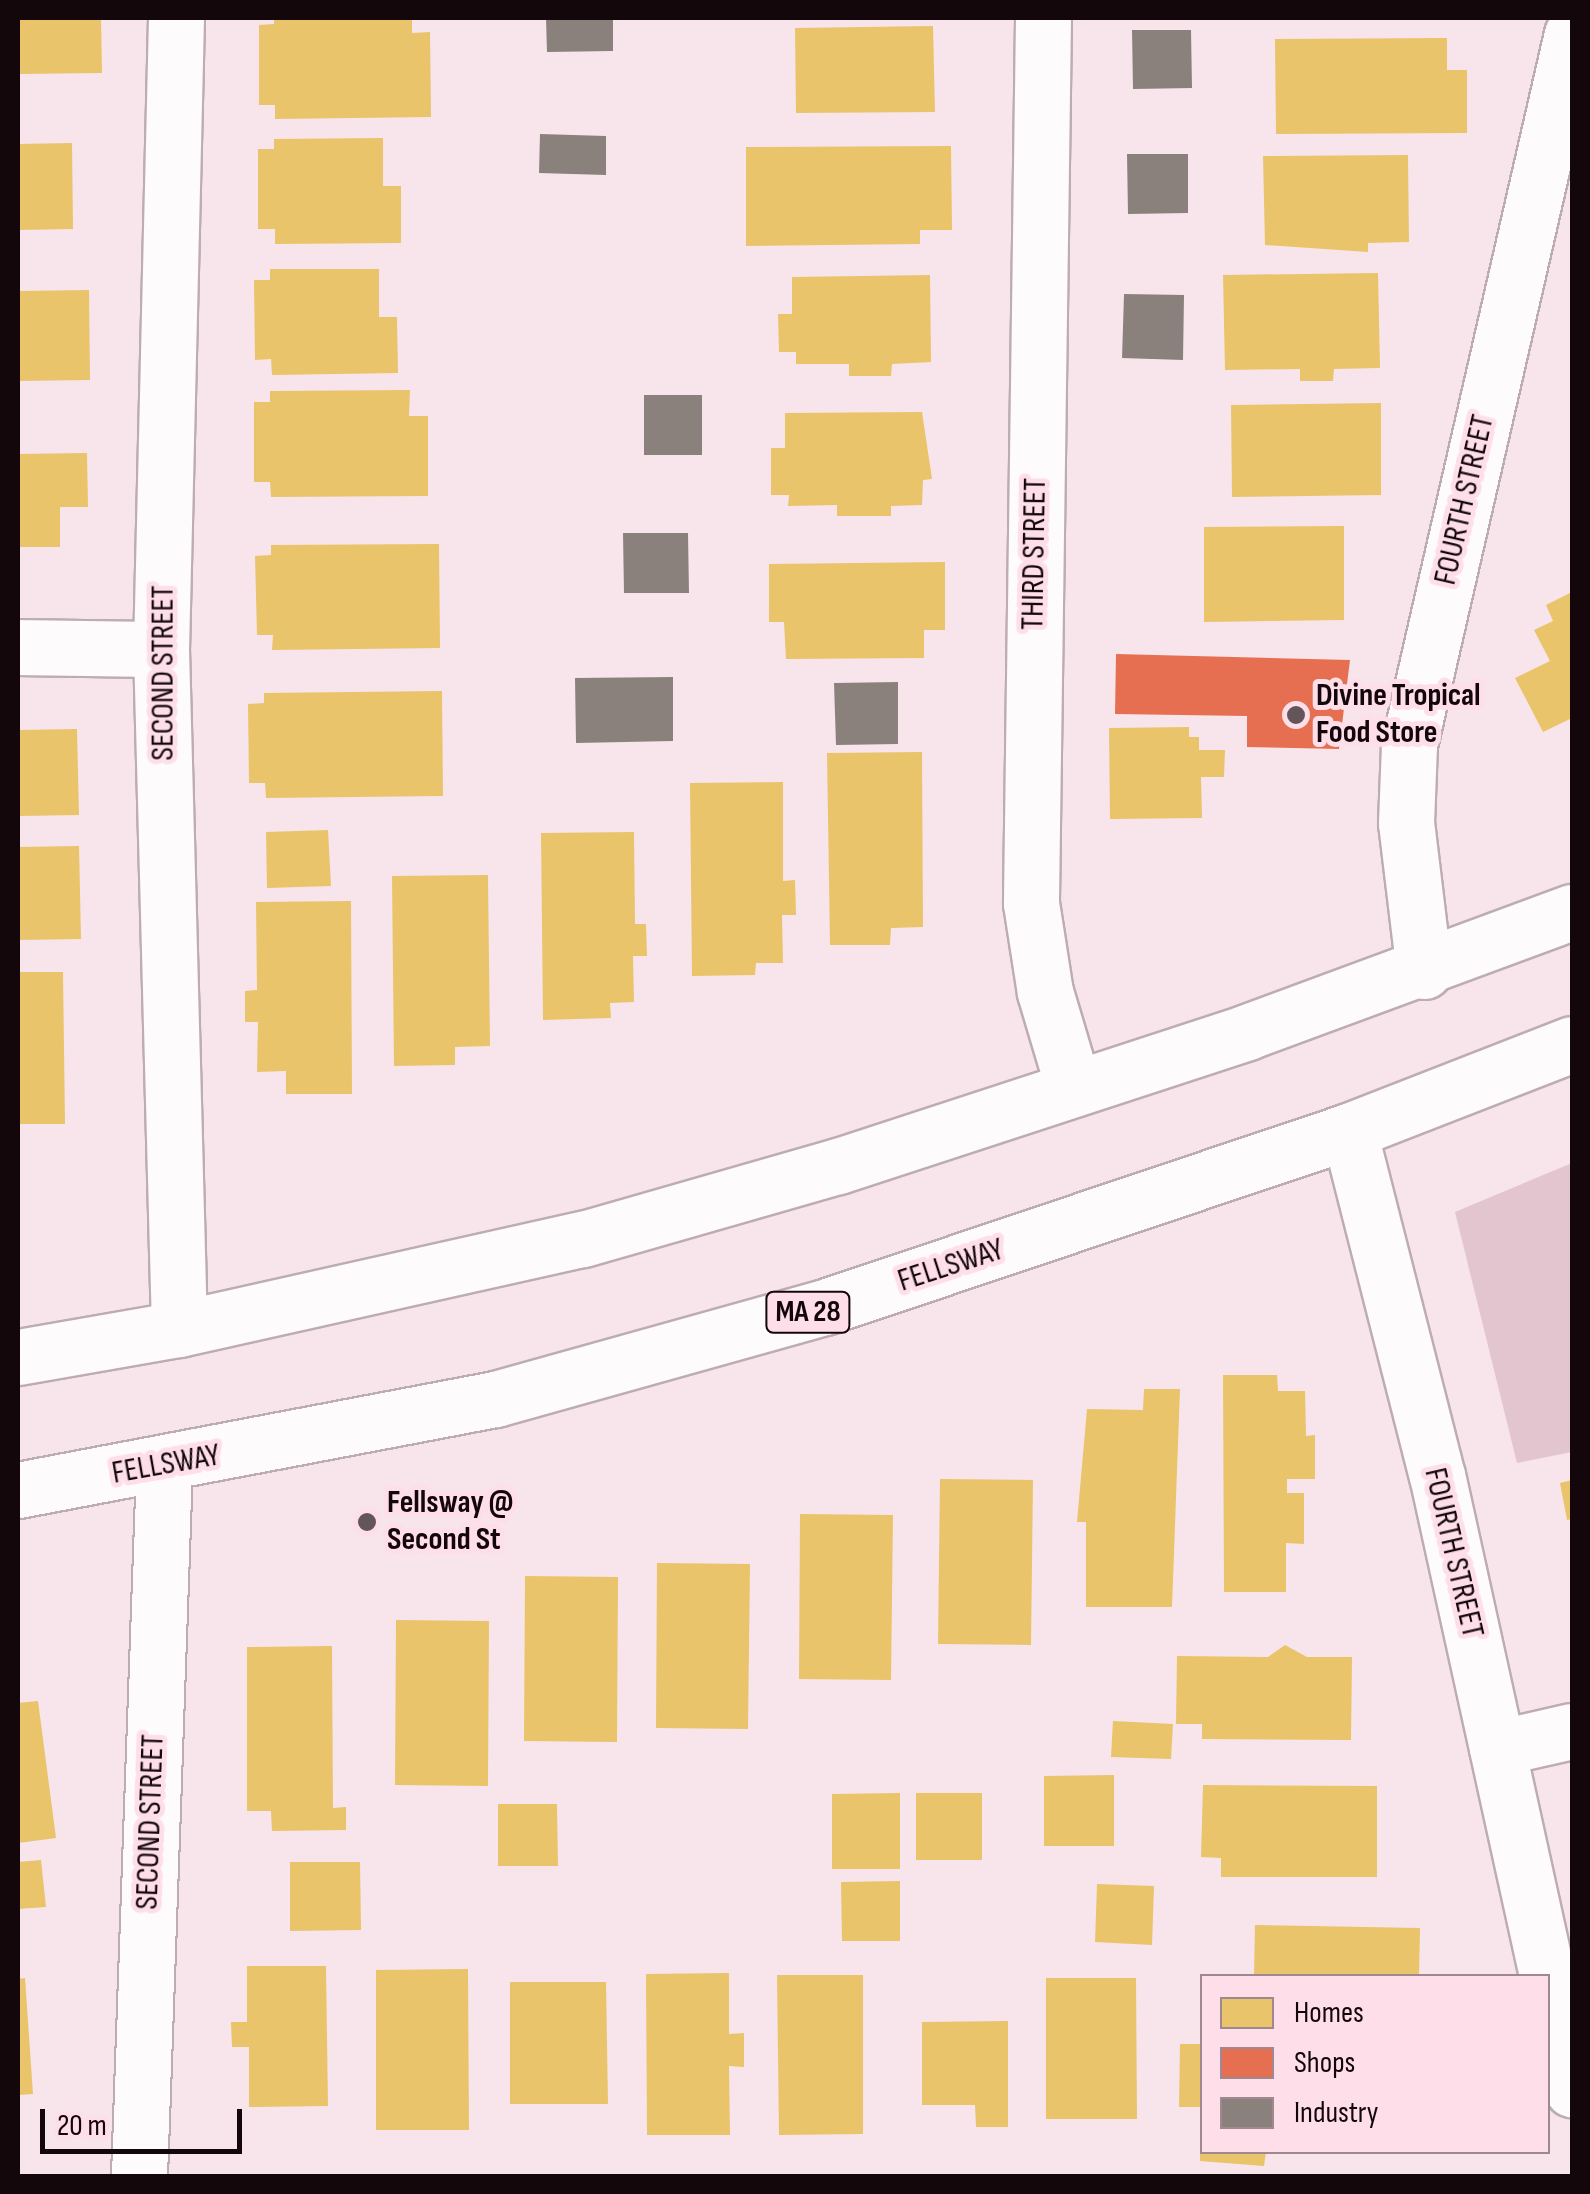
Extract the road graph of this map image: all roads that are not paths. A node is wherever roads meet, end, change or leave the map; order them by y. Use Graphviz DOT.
graph roads {
  1 [pos="176,18"];
  2 [pos="1043,18"];
  3 [pos="1572,34"];
  4 [pos="18,647"];
  5 [pos="161,649"];
  6 [pos="1572,912"];
  7 [pos="1424,971"];
  8 [pos="1572,1044"];
  9 [pos="1073,1086"];
  10 [pos="1349,1132"];
  11 [pos="179,1328"];
  12 [pos="18,1357"];
  13 [pos="164,1467"];
  14 [pos="18,1490"];
  15 [pos="1572,1732"];
  16 [pos="1496,1748"];
  17 [pos="1546,1974"];
  18 [pos="1550,1990"];
  19 [pos="1572,2089"];
  20 [pos="139,2176"];
  1 -- 5 [label="street, SECOND STREET"];
  2 -- 9 [label="street, THIRD STREET"];
  3 -- 7 [label="street, FOURTH STREET"];
  4 -- 5 [label="street"];
  5 -- 11 [label="street, SECOND STREET"];
  6 -- 7 [label="street"];
  7 -- 9 [label="street"];
  8 -- 10 [label="street, FELLSWAY / MA 28"];
  9 -- 11 [label="street"];
  10 -- 13 [label="street, FELLSWAY / MA 28"];
  10 -- 16 [label="street, FOURTH STREET"];
  11 -- 12 [label="street"];
  13 -- 14 [label="street, FELLSWAY / MA 28"];
  13 -- 20 [label="street, SECOND STREET"];
  15 -- 16 [label="street"];
  16 -- 17 [label="street, FOURTH STREET"];
  18 -- 19 [label="street, FOURTH STREET"];
}
